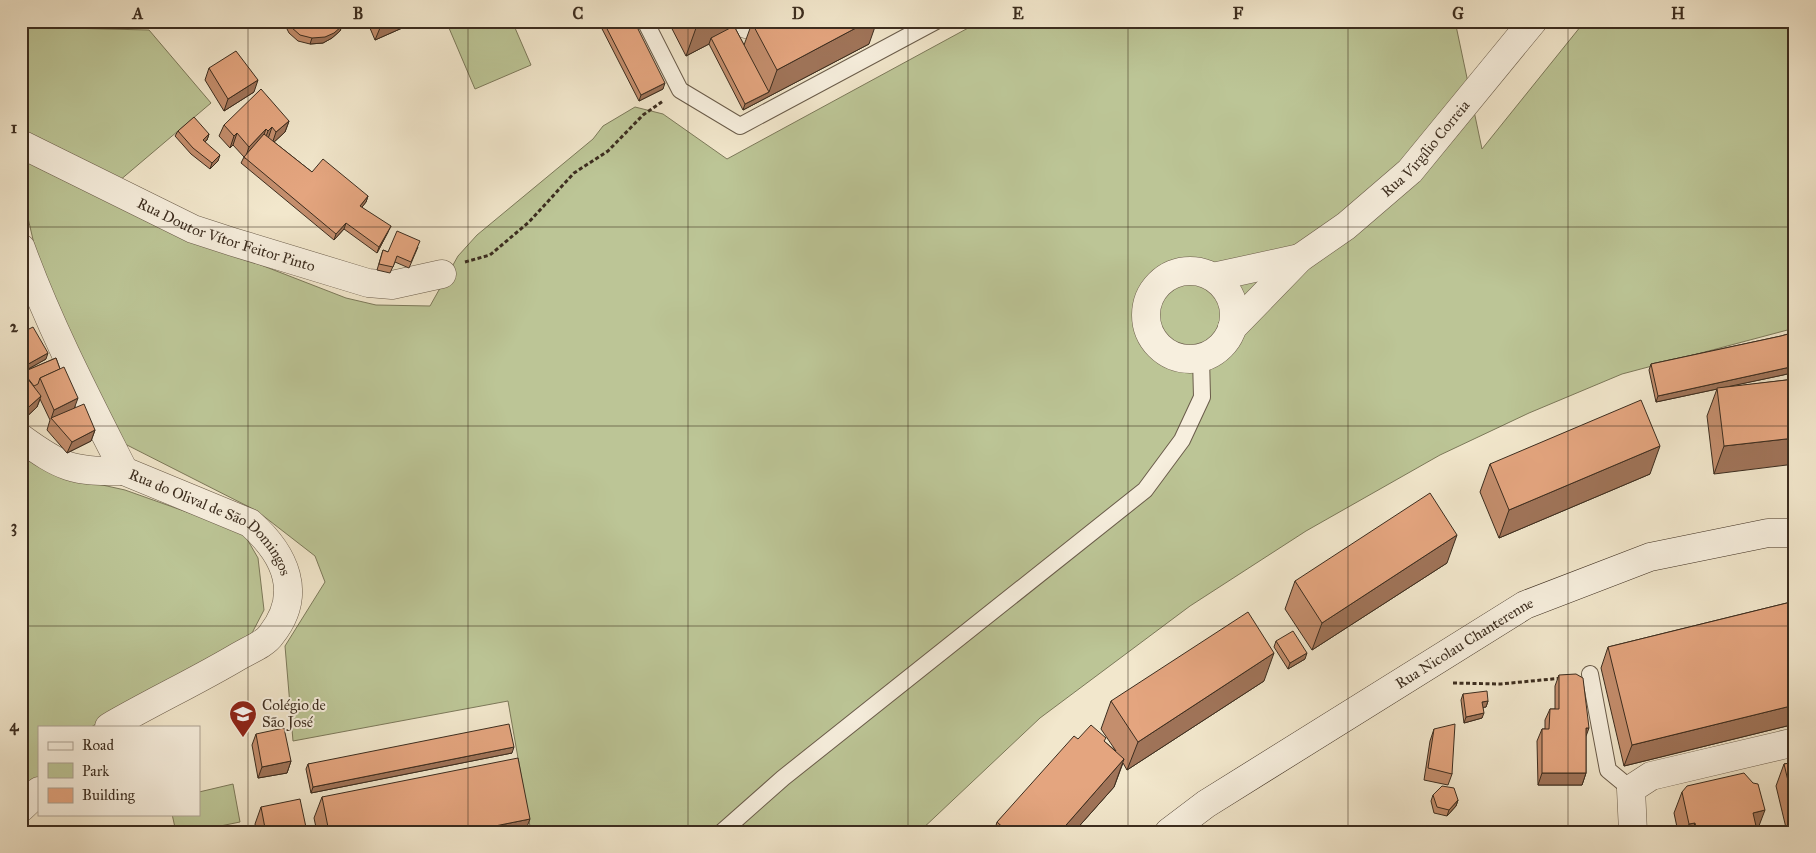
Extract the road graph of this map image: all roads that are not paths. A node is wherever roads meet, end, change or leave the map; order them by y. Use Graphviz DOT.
graph roads {
  1 [pos="645,21"];
  2 [pos="744,21"];
  3 [pos="751,21"];
  4 [pos="936,21"];
  5 [pos="1533,21"];
  6 [pos="21,144"];
  7 [pos="21,248"];
  8 [pos="1300,258"];
  9 [pos="442,274"];
  10 [pos="1213,277"];
  11 [pos="1232,328"];
  12 [pos="1201,358"];
  13 [pos="21,438"];
  14 [pos="124,471"];
  15 [pos="1795,533"];
  16 [pos="1590,674"];
  17 [pos="111,726"];
  18 [pos="1795,742"];
  19 [pos="1631,789"];
  20 [pos="38,792"];
  21 [pos="21,808"];
  22 [pos="722,832"];
  23 [pos="1169,832"];
  24 [pos="1633,832"];
  1 -- 4 [label="lane"];
  2 -- 3 [label="street"];
  5 -- 8 [label="street, Rua Virgílio Correia"];
  6 -- 9 [label="street, Rua Doutor Vítor Feitor Pinto"];
  7 -- 14 [label="street, Rua do Olival de São Domingos"];
  8 -- 10 [label="street, Rua Virgílio Correia"];
  8 -- 11 [label="street, Rua Virgílio Correia"];
  10 -- 11 [label="street"];
  10 -- 12 [label="street, Rua Virgílio Correia"];
  11 -- 12 [label="street, Rua Virgílio Correia"];
  12 -- 22 [label="lane"];
  13 -- 14 [label="street"];
  14 -- 17 [label="street, Rua do Olival de São Domingos"];
  15 -- 23 [label="street, Rua Nicolau Chanterenne"];
  16 -- 19 [label="lane"];
  18 -- 19 [label="street"];
  19 -- 24 [label="street"];
  20 -- 21 [label="street"];
}
